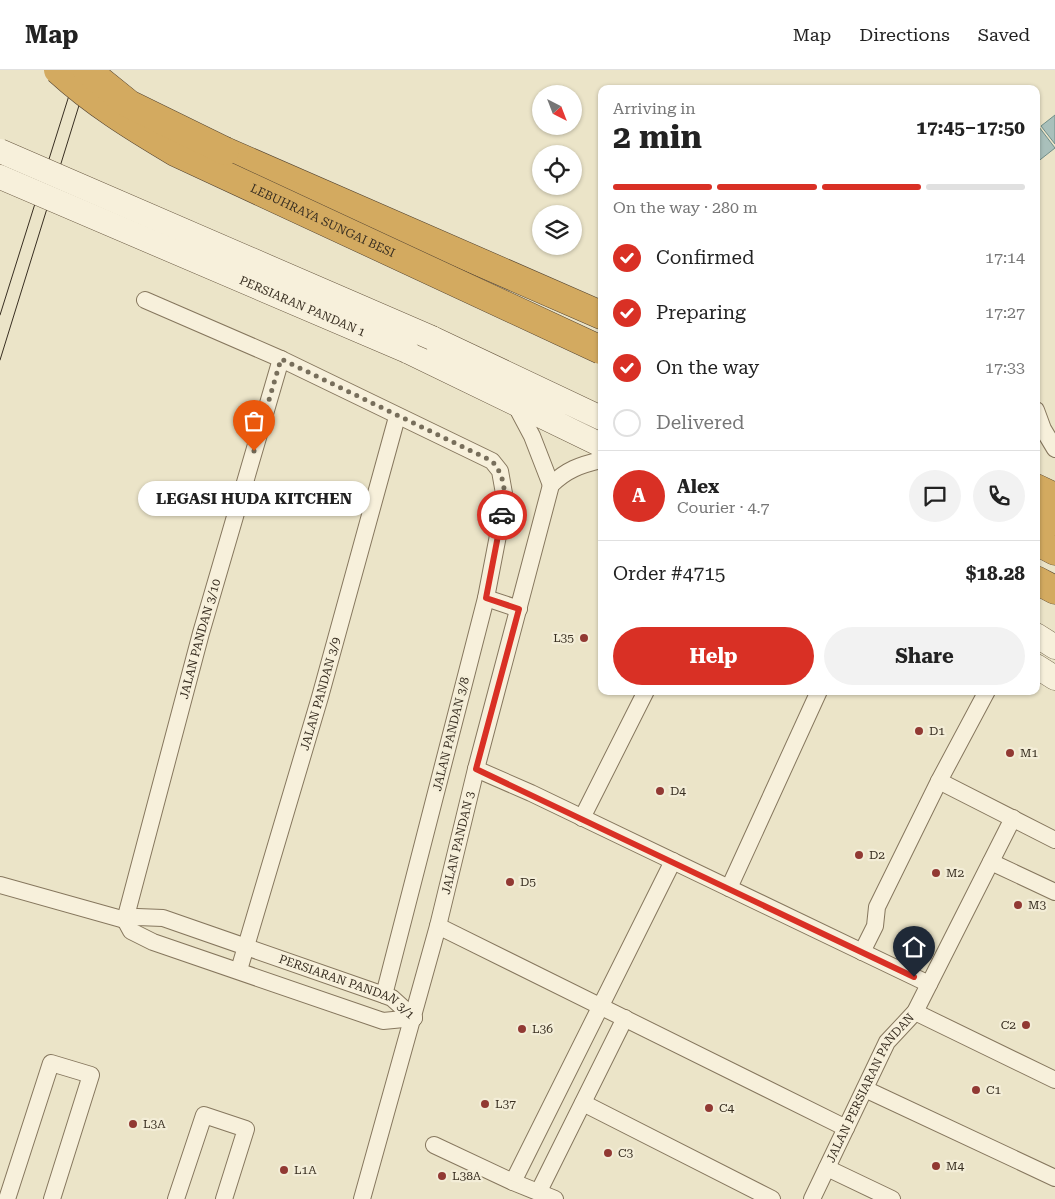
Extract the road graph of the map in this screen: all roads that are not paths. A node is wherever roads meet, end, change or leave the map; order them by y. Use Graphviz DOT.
graph roads {
  1 [pos="58,70"];
  2 [pos="87,70"];
  3 [pos="0,151"];
  4 [pos="0,177"];
  5 [pos="145,300"];
  6 [pos="598,314"];
  7 [pos="598,349"];
  8 [pos="281,359"];
  9 [pos="515,404"];
  10 [pos="397,417"];
  11 [pos="598,417"];
  12 [pos="1040,421"];
  13 [pos="598,444"];
  14 [pos="1055,449"];
  15 [pos="598,461"];
  16 [pos="550,485"];
  17 [pos="1040,490"];
  18 [pos="1055,497"];
  19 [pos="1040,513"];
  20 [pos="1055,521"];
  21 [pos="1040,543"];
  22 [pos="1055,551"];
  23 [pos="1040,582"];
  24 [pos="1055,590"];
  25 [pos="486,598"];
  26 [pos="519,609"];
  27 [pos="1040,638"];
  28 [pos="1055,647"];
  29 [pos="1040,669"];
  30 [pos="1055,678"];
  31 [pos="644,695"];
  32 [pos="818,695"];
  33 [pos="985,695"];
  34 [pos="476,769"];
  35 [pos="939,781"];
  36 [pos="582,818"];
  37 [pos="1013,818"];
  38 [pos="1055,840"];
  39 [pos="673,861"];
  40 [pos="991,862"];
  41 [pos="0,885"];
  42 [pos="729,888"];
  43 [pos="1055,892"];
  44 [pos="125,920"];
  45 [pos="438,926"];
  46 [pos="246,946"];
  47 [pos="862,952"];
  48 [pos="238,970"];
  49 [pos="929,984"];
  50 [pos="384,995"];
  51 [pos="600,1005"];
  52 [pos="915,1012"];
  53 [pos="414,1018"];
  54 [pos="625,1018"];
  55 [pos="1055,1080"];
  56 [pos="865,1089"];
  57 [pos="583,1103"];
  58 [pos="846,1128"];
  59 [pos="434,1146"];
  60 [pos="827,1168"];
  61 [pos="1055,1178"];
  62 [pos="513,1182"];
  63 [pos="538,1191"];
  64 [pos="364,1197"];
  65 [pos="7,1199"];
  66 [pos="52,1199"];
  67 [pos="176,1199"];
  68 [pos="224,1199"];
  69 [pos="555,1199"];
  70 [pos="772,1199"];
  71 [pos="812,1199"];
  72 [pos="892,1199"];
  1 -- 7 [label="highway, LEBUHRAYA SUNGAI BESI, bridge"];
  2 -- 6 [label="highway, LEBUHRAYA SUNGAI BESI, bridge"];
  3 -- 11 [label="street, PERSIARAN PANDAN 1, bridge"];
  4 -- 9 [label="street, PERSIARAN PANDAN 1, bridge"];
  5 -- 8 [label="street"];
  8 -- 10 [label="street"];
  8 -- 44 [label="street, JALAN PANDAN 3/10"];
  9 -- 13 [label="street, PERSIARAN PANDAN 1"];
  9 -- 16 [label="street"];
  10 -- 25 [label="street, JALAN PANDAN 3/8"];
  10 -- 46 [label="street, JALAN PANDAN 3/9"];
  12 -- 14 [label="street"];
  15 -- 16 [label="street"];
  16 -- 26 [label="street, JALAN PANDAN 3"];
  17 -- 18 [label="highway"];
  19 -- 20 [label="highway"];
  21 -- 22 [label="highway"];
  23 -- 24 [label="highway"];
  25 -- 26 [label="street"];
  25 -- 50 [label="street, JALAN PANDAN 3/8"];
  26 -- 34 [label="street, JALAN PANDAN 3"];
  27 -- 28 [label="street"];
  29 -- 30 [label="street"];
  31 -- 36 [label="street"];
  32 -- 42 [label="street"];
  33 -- 35 [label="street"];
  34 -- 36 [label="street"];
  34 -- 45 [label="street, JALAN PANDAN 3"];
  35 -- 37 [label="street"];
  35 -- 47 [label="street"];
  36 -- 39 [label="street"];
  37 -- 38 [label="street"];
  37 -- 40 [label="street, JALAN PERSIARAN PANDAN"];
  39 -- 42 [label="street"];
  39 -- 51 [label="street"];
  40 -- 43 [label="street"];
  40 -- 49 [label="street, JALAN PERSIARAN PANDAN"];
  41 -- 44 [label="street, PERSIARAN PANDAN 3/1"];
  42 -- 47 [label="street"];
  44 -- 46 [label="street, PERSIARAN PANDAN 3/1"];
  44 -- 48 [label="street, PERSIARAN PANDAN 3/1"];
  45 -- 51 [label="street"];
  45 -- 53 [label="street, JALAN PANDAN 3"];
  46 -- 48 [label="street, JALAN PANDAN 3/9"];
  46 -- 50 [label="street, PERSIARAN PANDAN 3/1"];
  47 -- 49 [label="street"];
  48 -- 53 [label="street, PERSIARAN PANDAN 3/1"];
  49 -- 52 [label="street, JALAN PERSIARAN PANDAN"];
  50 -- 53 [label="street, PERSIARAN PANDAN 3/1"];
  51 -- 54 [label="street"];
  51 -- 62 [label="street"];
  52 -- 55 [label="street"];
  52 -- 56 [label="street, JALAN PERSIARAN PANDAN"];
  53 -- 64 [label="street, JALAN PANDAN 3"];
  54 -- 57 [label="street"];
  54 -- 58 [label="street"];
  56 -- 58 [label="street, JALAN PERSIARAN PANDAN"];
  56 -- 61 [label="street"];
  57 -- 63 [label="street"];
  57 -- 70 [label="street"];
  58 -- 60 [label="street, JALAN PERSIARAN PANDAN"];
  59 -- 62 [label="street"];
  60 -- 71 [label="street, JALAN PERSIARAN PANDAN"];
  60 -- 72 [label="street"];
  62 -- 63 [label="street"];
  63 -- 69 [label="street"];
  65 -- 66 [label="street"];
  67 -- 68 [label="street"];
}
